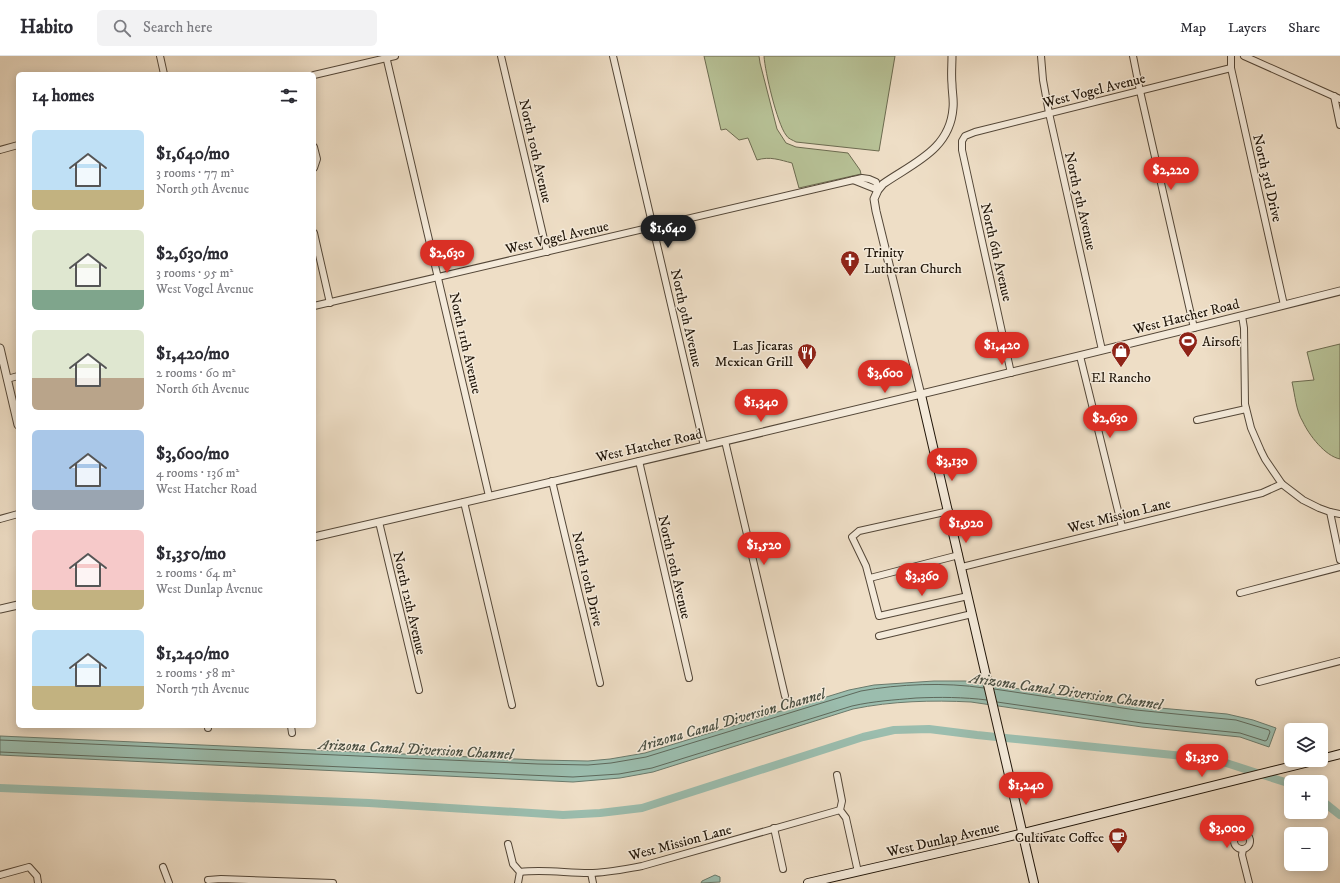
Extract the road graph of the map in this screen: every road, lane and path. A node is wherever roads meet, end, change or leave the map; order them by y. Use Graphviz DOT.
graph roads {
  1 [pos="160,56"];
  2 [pos="395,56"];
  3 [pos="501,56"];
  4 [pos="613,56"];
  5 [pos="952,56"];
  6 [pos="1042,56"];
  7 [pos="1133,56"];
  8 [pos="1231,56"];
  9 [pos="1244,56"];
  10 [pos="386,57"];
  11 [pos="1230,68"];
  12 [pos="164,72"];
  13 [pos="316,74"];
  14 [pos="1140,91"];
  15 [pos="1337,98"];
  16 [pos="1049,113"];
  17 [pos="1340,125"];
  18 [pos="965,136"];
  19 [pos="16,146"];
  20 [pos="0,150"];
  21 [pos="878,190"];
  22 [pos="653,227"];
  23 [pos="316,242"];
  24 [pos="547,252"];
  25 [pos="438,278"];
  26 [pos="1340,291"];
  27 [pos="330,303"];
  28 [pos="1284,305"];
  29 [pos="316,306"];
  30 [pos="1242,316"];
  31 [pos="1194,328"];
  32 [pos="0,348"];
  33 [pos="1102,350"];
  34 [pos="1080,356"];
  35 [pos="1011,373"];
  36 [pos="16,377"];
  37 [pos="7,379"];
  38 [pos="921,395"];
  39 [pos="1246,409"];
  40 [pos="16,417"];
  41 [pos="1196,420"];
  42 [pos="725,441"];
  43 [pos="704,446"];
  44 [pos="638,461"];
  45 [pos="552,481"];
  46 [pos="1282,484"];
  47 [pos="489,496"];
  48 [pos="464,502"];
  49 [pos="949,511"];
  50 [pos="1330,512"];
  51 [pos="1340,514"];
  52 [pos="16,515"];
  53 [pos="0,519"];
  54 [pos="379,522"];
  55 [pos="1122,527"];
  56 [pos="316,537"];
  57 [pos="959,555"];
  58 [pos="1340,560"];
  59 [pos="962,567"];
  60 [pos="1340,567"];
  61 [pos="870,578"];
  62 [pos="1240,593"];
  63 [pos="968,596"];
  64 [pos="16,605"];
  65 [pos="0,609"];
  66 [pos="972,614"];
  67 [pos="879,636"];
  68 [pos="1340,661"];
  69 [pos="689,678"];
  70 [pos="1259,682"];
  71 [pos="600,683"];
  72 [pos="419,690"];
  73 [pos="785,696"];
  74 [pos="512,705"];
  75 [pos="291,728"];
  76 [pos="292,733"];
  77 [pos="1340,754"];
  78 [pos="1328,757"];
  79 [pos="1291,767"];
  80 [pos="837,776"];
  81 [pos="840,810"];
  82 [pos="774,828"];
  83 [pos="1022,834"];
  84 [pos="508,844"];
  85 [pos="1242,849"];
  86 [pos="163,867"];
  87 [pos="783,869"];
  88 [pos="520,872"];
  89 [pos="858,872"];
  90 [pos="591,873"];
  91 [pos="0,875"];
  92 [pos="208,880"];
  93 [pos="38,883"];
  94 [pos="169,883"];
  95 [pos="333,883"];
  96 [pos="518,883"];
  97 [pos="593,883"];
  98 [pos="808,883"];
  99 [pos="1034,883"];
  100 [pos="1249,883"];
  1 -- 12 [label="street"];
  2 -- 10 [label="street"];
  3 -- 24 [label="street, North 10th Avenue"];
  4 -- 22 [label="street, North 9th Avenue"];
  5 -- 21 [label="street"];
  6 -- 16 [label="street, North 5th Avenue"];
  7 -- 14 [label="street"];
  8 -- 11 [label="street, North 3rd Drive"];
  9 -- 15 [label="street"];
  10 -- 13 [label="street"];
  10 -- 25 [label="street, North 11th Avenue"];
  11 -- 14 [label="street, West Vogel Avenue"];
  11 -- 28 [label="street, North 3rd Drive"];
  14 -- 16 [label="street, West Vogel Avenue"];
  14 -- 31 [label="street"];
  15 -- 17 [label="street"];
  16 -- 18 [label="street, West Vogel Avenue"];
  16 -- 33 [label="street, North 5th Avenue"];
  18 -- 35 [label="street, North 6th Avenue"];
  19 -- 20 [label="street"];
  21 -- 22 [label="street, West Vogel Avenue"];
  21 -- 38 [label="street"];
  22 -- 24 [label="street, West Vogel Avenue"];
  22 -- 43 [label="street, North 9th Avenue"];
  23 -- 27 [label="street"];
  24 -- 25 [label="street, West Vogel Avenue"];
  25 -- 27 [label="street, West Vogel Avenue"];
  25 -- 47 [label="street, North 11th Avenue"];
  26 -- 28 [label="street, West Hatcher Road"];
  27 -- 29 [label="street, West Vogel Avenue"];
  28 -- 30 [label="street, West Hatcher Road"];
  30 -- 31 [label="street, West Hatcher Road"];
  30 -- 39 [label="street"];
  31 -- 33 [label="street, West Hatcher Road"];
  32 -- 37 [label="street"];
  33 -- 34 [label="street, West Hatcher Road"];
  34 -- 35 [label="street, West Hatcher Road"];
  34 -- 55 [label="street"];
  35 -- 38 [label="street, West Hatcher Road"];
  36 -- 37 [label="street"];
  37 -- 40 [label="street"];
  38 -- 42 [label="street, West Hatcher Road"];
  38 -- 49 [label="main road"];
  39 -- 41 [label="street"];
  39 -- 46 [label="street"];
  42 -- 43 [label="street, West Hatcher Road"];
  42 -- 73 [label="street"];
  43 -- 44 [label="street, West Hatcher Road"];
  44 -- 45 [label="street, West Hatcher Road"];
  44 -- 69 [label="street, North 10th Avenue"];
  45 -- 47 [label="street, West Hatcher Road"];
  45 -- 71 [label="street, North 10th Drive"];
  46 -- 50 [label="street"];
  46 -- 55 [label="street, West Mission Lane"];
  47 -- 48 [label="street, West Hatcher Road"];
  48 -- 54 [label="street, West Hatcher Road"];
  48 -- 74 [label="street"];
  49 -- 57 [label="main road"];
  49 -- 61 [label="street"];
  50 -- 51 [label="street"];
  50 -- 58 [label="street"];
  52 -- 53 [label="street"];
  54 -- 56 [label="street, West Hatcher Road"];
  54 -- 72 [label="street, North 12th Avenue"];
  55 -- 59 [label="street, West Mission Lane"];
  57 -- 59 [label="main road"];
  57 -- 61 [label="street"];
  59 -- 63 [label="main road"];
  60 -- 62 [label="street"];
  61 -- 63 [label="street"];
  63 -- 66 [label="main road"];
  64 -- 65 [label="street"];
  66 -- 67 [label="street"];
  66 -- 83 [label="main road"];
  68 -- 70 [label="street"];
  75 -- 76 [label="street"];
  77 -- 78 [label="main road"];
  79 -- 83 [label="main road, West Dunlap Avenue"];
  80 -- 81 [label="street"];
  81 -- 82 [label="street, West Mission Lane"];
  81 -- 89 [label="street"];
  82 -- 87 [label="street"];
  82 -- 90 [label="street, West Mission Lane"];
  83 -- 89 [label="main road, West Dunlap Avenue"];
  83 -- 99 [label="main road"];
  84 -- 88 [label="street"];
  85 -- 100 [label="street"];
  86 -- 94 [label="street"];
  88 -- 90 [label="street, West Mission Lane"];
  88 -- 96 [label="street"];
  89 -- 98 [label="main road, West Dunlap Avenue"];
  90 -- 97 [label="street"];
  91 -- 93 [label="street"];
  92 -- 95 [label="street"];
}
